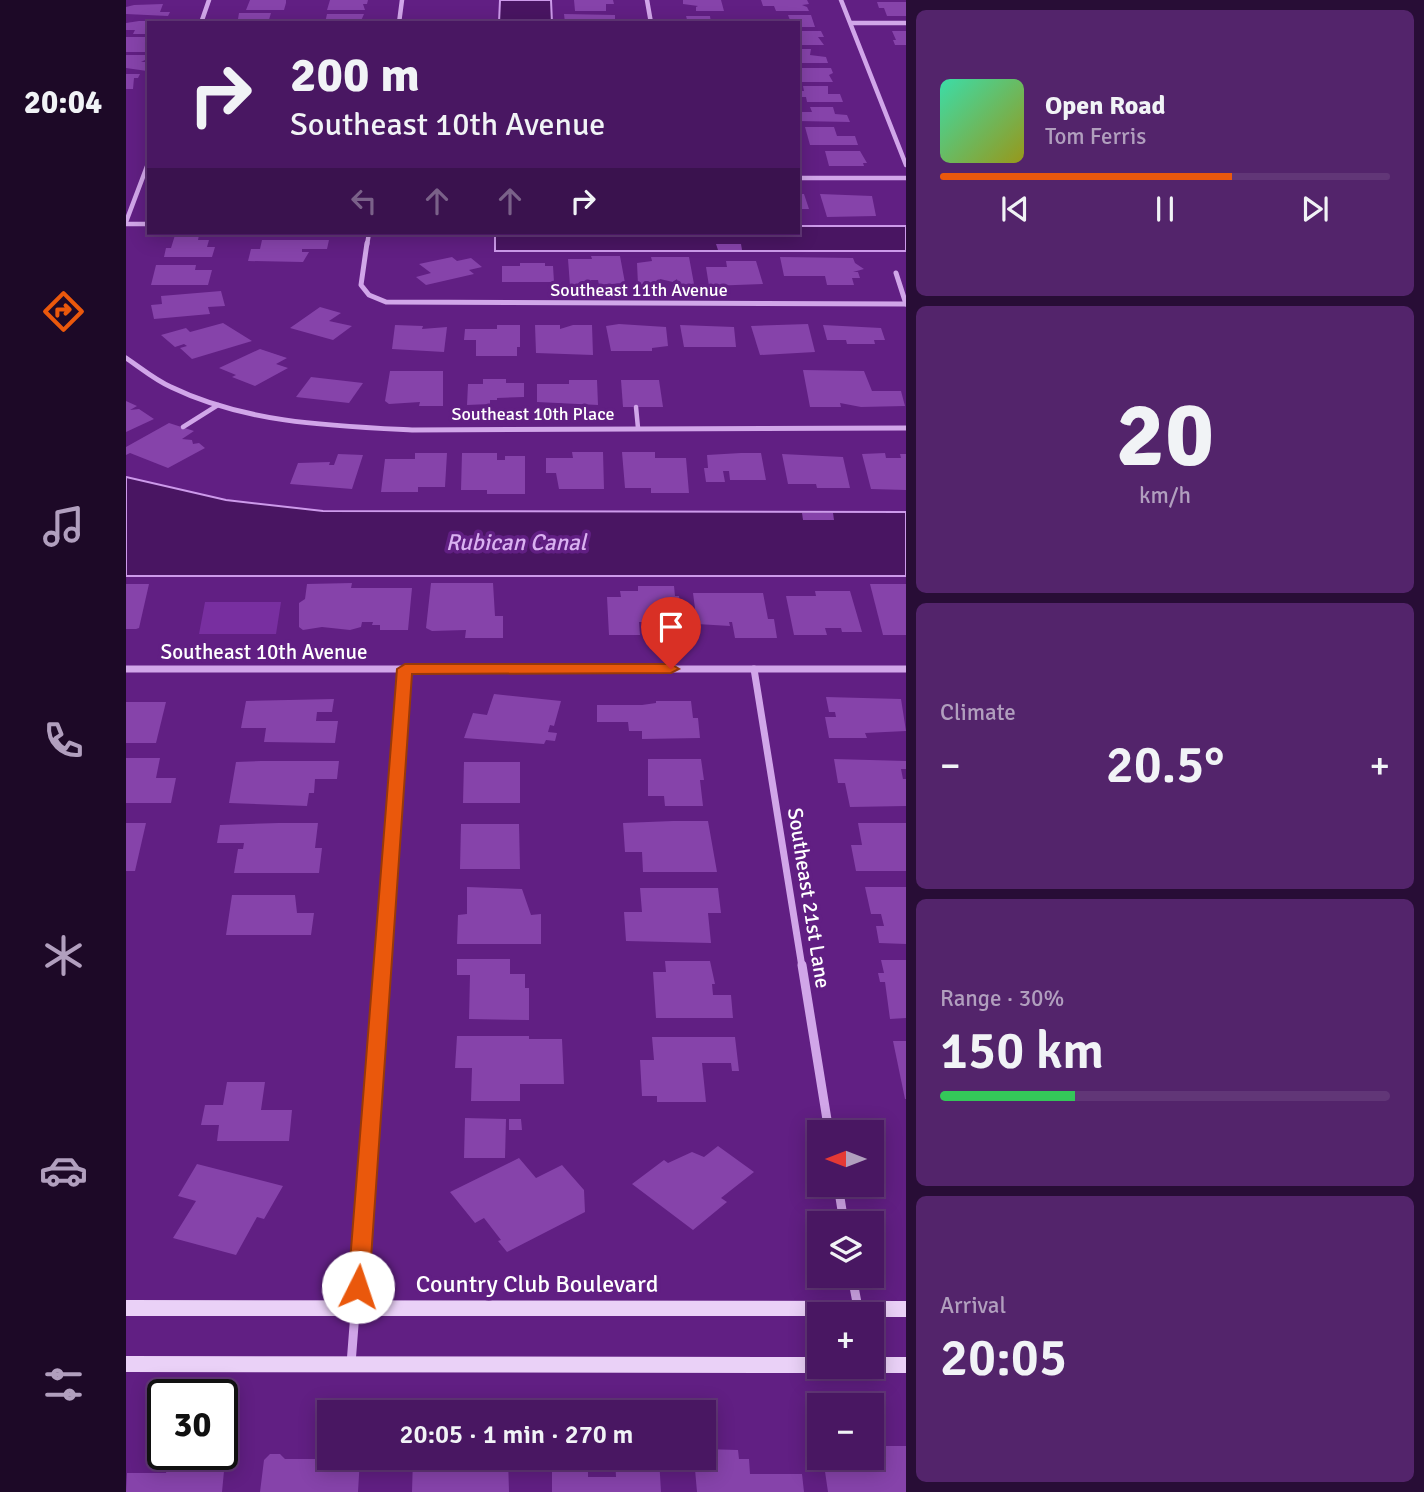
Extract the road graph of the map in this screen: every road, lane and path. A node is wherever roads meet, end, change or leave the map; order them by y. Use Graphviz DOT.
graph roads {
  1 [pos="209,0"];
  2 [pos="402,0"];
  3 [pos="647,0"];
  4 [pos="841,0"];
  5 [pos="202,21"];
  6 [pos="399,21"];
  7 [pos="651,21"];
  8 [pos="851,23"];
  9 [pos="906,23"];
  10 [pos="906,165"];
  11 [pos="147,166"];
  12 [pos="800,178"];
  13 [pos="906,178"];
  14 [pos="126,223"];
  15 [pos="147,225"];
  16 [pos="369,235"];
  17 [pos="896,272"];
  18 [pos="906,304"];
  19 [pos="126,358"];
  20 [pos="218,405"];
  21 [pos="636,407"];
  22 [pos="183,427"];
  23 [pos="638,428"];
  24 [pos="906,428"];
  25 [pos="126,669"];
  26 [pos="405,669"];
  27 [pos="754,669"];
  28 [pos="906,669"];
  29 [pos="827,1120"];
  30 [pos="126,1308"];
  31 [pos="357,1309"];
  32 [pos="807,1309"];
  33 [pos="884,1309"];
  34 [pos="906,1309"];
  35 [pos="126,1364"];
  36 [pos="351,1365"];
  37 [pos="807,1365"];
  38 [pos="884,1365"];
  39 [pos="906,1365"];
  1 -- 5 [label="street"];
  2 -- 6 [label="street"];
  3 -- 7 [label="street"];
  4 -- 8 [label="street"];
  8 -- 9 [label="street"];
  8 -- 10 [label="street"];
  11 -- 14 [label="street"];
  12 -- 13 [label="street"];
  14 -- 15 [label="street"];
  16 -- 18 [label="street, Southeast 11th Avenue"];
  17 -- 18 [label="street"];
  19 -- 20 [label="street, Southeast 10th Place"];
  20 -- 22 [label="lane"];
  20 -- 23 [label="street, Southeast 10th Place"];
  21 -- 23 [label="lane"];
  23 -- 24 [label="street, Southeast 10th Place"];
  25 -- 26 [label="street, Southeast 10th Avenue"];
  26 -- 27 [label="street, Southeast 10th Avenue"];
  26 -- 31 [label="street"];
  27 -- 28 [label="street, Southeast 10th Avenue"];
  27 -- 29 [label="street, Southeast 21st Lane"];
  30 -- 31 [label="main road, Country Club Boulevard"];
  31 -- 32 [label="main road, Country Club Boulevard"];
  31 -- 36 [label="street"];
  33 -- 34 [label="main road, Country Club Boulevard"];
  35 -- 36 [label="main road"];
  36 -- 37 [label="main road"];
  38 -- 39 [label="main road"];
}
